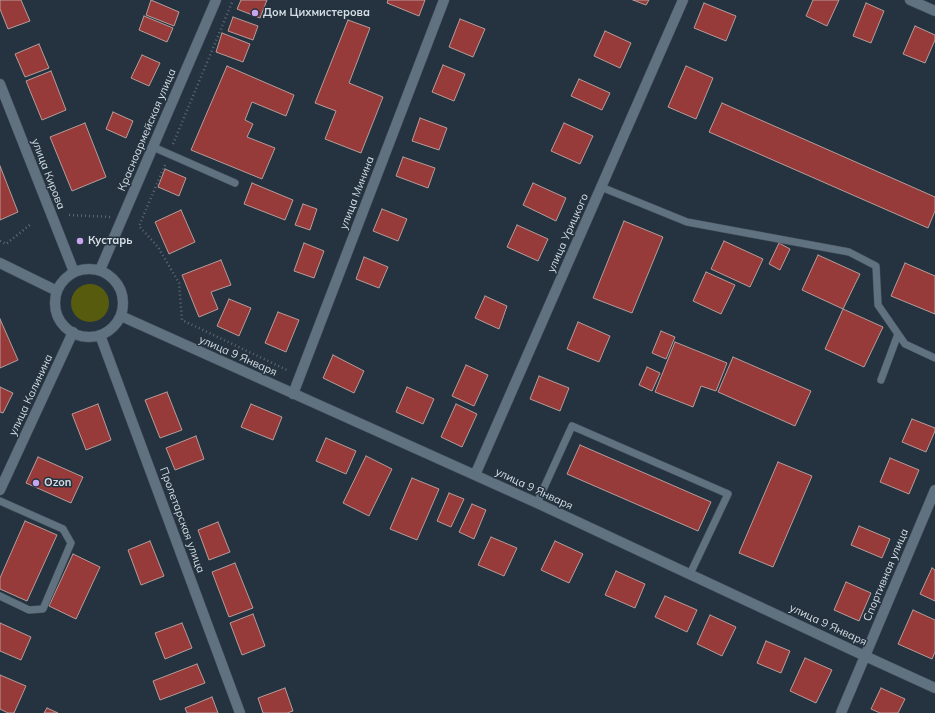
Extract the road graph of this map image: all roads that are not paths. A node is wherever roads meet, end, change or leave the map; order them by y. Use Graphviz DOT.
graph roads {
  1 [pos="216,0"];
  2 [pos="444,0"];
  3 [pos="683,0"];
  4 [pos="910,0"];
  5 [pos="935,11"];
  6 [pos="0,84"];
  7 [pos="153,147"];
  8 [pos="235,183"];
  9 [pos="601,186"];
  10 [pos="0,263"];
  11 [pos="100,270"];
  12 [pos="74,272"];
  13 [pos="57,291"];
  14 [pos="121,316"];
  15 [pos="73,332"];
  16 [pos="898,334"];
  17 [pos="100,335"];
  18 [pos="935,358"];
  19 [pos="881,380"];
  20 [pos="293,394"];
  21 [pos="475,475"];
  22 [pos="0,490"];
  23 [pos="935,490"];
  24 [pos="0,502"];
  25 [pos="537,503"];
  26 [pos="690,574"];
  27 [pos="0,596"];
  28 [pos="865,656"];
  29 [pos="935,688"];
  30 [pos="240,713"];
  31 [pos="841,713"];
  1 -- 7 [label="street, Красноармейская улица"];
  2 -- 20 [label="street, улица Минина"];
  3 -- 9 [label="street, улица Урицкого"];
  4 -- 5 [label="street"];
  6 -- 12 [label="street, улица Кирова"];
  7 -- 8 [label="lane"];
  7 -- 11 [label="street, Красноармейская улица"];
  9 -- 16 [label="lane"];
  9 -- 21 [label="street, улица Урицкого"];
  10 -- 13 [label="street"];
  11 -- 12 [label="street"];
  11 -- 14 [label="street"];
  12 -- 13 [label="street"];
  13 -- 15 [label="street"];
  14 -- 17 [label="street"];
  14 -- 20 [label="street, улица 9 Января"];
  15 -- 17 [label="street"];
  15 -- 22 [label="street, улица Калинина"];
  16 -- 18 [label="lane"];
  16 -- 19 [label="lane"];
  17 -- 30 [label="street, Пролетарская улица"];
  20 -- 21 [label="street, улица 9 Января"];
  21 -- 25 [label="street, улица 9 Января"];
  23 -- 28 [label="street, Спортивная улица"];
  24 -- 27 [label="lane"];
  25 -- 26 [label="street, улица 9 Января"];
  25 -- 26 [label="lane"];
  26 -- 28 [label="street, улица 9 Января"];
  28 -- 29 [label="street, улица 9 Января"];
  28 -- 31 [label="street, Спортивная улица"];
}
